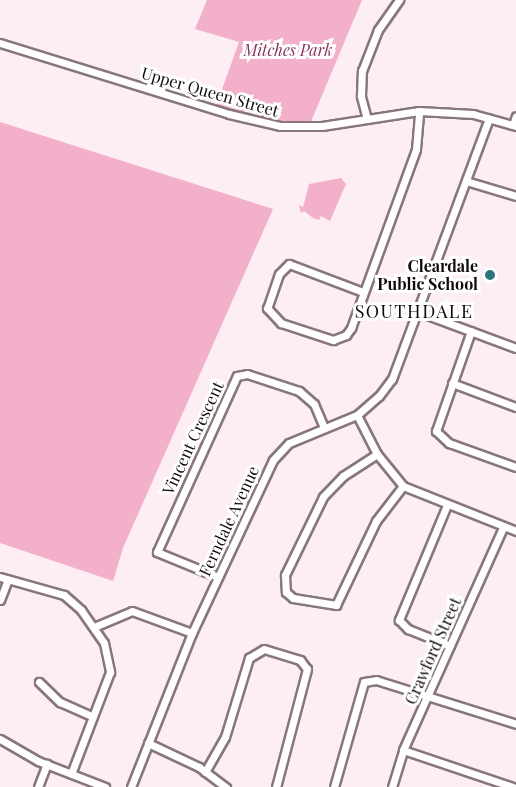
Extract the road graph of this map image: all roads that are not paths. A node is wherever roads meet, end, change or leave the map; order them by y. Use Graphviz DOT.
graph roads {
  1 [pos="399,0"];
  2 [pos="0,43"];
  3 [pos="419,111"];
  4 [pos="516,116"];
  5 [pos="489,118"];
  6 [pos="367,119"];
  7 [pos="514,125"];
  8 [pos="466,181"];
  9 [pos="516,196"];
  10 [pos="363,292"];
  11 [pos="419,312"];
  12 [pos="471,331"];
  13 [pos="516,348"];
  14 [pos="452,383"];
  15 [pos="516,407"];
  16 [pos="357,415"];
  17 [pos="324,428"];
  18 [pos="377,454"];
  19 [pos="516,467"];
  20 [pos="402,486"];
  21 [pos="447,505"];
  22 [pos="503,527"];
  23 [pos="516,531"];
  24 [pos="0,577"];
  25 [pos="218,578"];
  26 [pos="8,579"];
  27 [pos="0,600"];
  28 [pos="94,627"];
  29 [pos="192,633"];
  30 [pos="450,645"];
  31 [pos="39,682"];
  32 [pos="427,698"];
  33 [pos="93,717"];
  34 [pos="516,724"];
  35 [pos="0,739"];
  36 [pos="148,744"];
  37 [pos="403,750"];
  38 [pos="47,764"];
  39 [pos="205,772"];
  40 [pos="71,774"];
  41 [pos="38,787"];
  42 [pos="105,787"];
  43 [pos="131,787"];
  44 [pos="226,787"];
  45 [pos="276,787"];
  46 [pos="334,787"];
  47 [pos="392,787"];
  48 [pos="513,787"];
  1 -- 6 [label="street"];
  2 -- 6 [label="street, Upper Queen Street"];
  3 -- 5 [label="street, Upper Queen Street"];
  3 -- 6 [label="street, Upper Queen Street"];
  3 -- 10 [label="street"];
  4 -- 7 [label="street"];
  5 -- 7 [label="street, Upper Queen Street"];
  5 -- 8 [label="street, Ferndale Avenue"];
  8 -- 9 [label="street"];
  8 -- 11 [label="street, Ferndale Avenue"];
  10 -- 10 [label="street"];
  11 -- 12 [label="street"];
  11 -- 16 [label="street, Ferndale Avenue"];
  12 -- 13 [label="street"];
  12 -- 14 [label="street"];
  14 -- 15 [label="street"];
  14 -- 19 [label="street"];
  16 -- 17 [label="street, Ferndale Avenue"];
  16 -- 18 [label="street"];
  17 -- 25 [label="street, Ferndale Avenue"];
  17 -- 25 [label="street, Vincent Crescent"];
  18 -- 20 [label="street"];
  18 -- 20 [label="street"];
  20 -- 21 [label="street"];
  21 -- 22 [label="street"];
  21 -- 30 [label="street"];
  22 -- 23 [label="street"];
  22 -- 30 [label="street, Crawford Street"];
  24 -- 26 [label="street"];
  25 -- 29 [label="street, Ferndale Avenue"];
  26 -- 27 [label="street"];
  26 -- 28 [label="street"];
  28 -- 29 [label="street"];
  28 -- 33 [label="street"];
  29 -- 36 [label="street, Ferndale Avenue"];
  30 -- 32 [label="street, Crawford Street"];
  31 -- 33 [label="street"];
  32 -- 34 [label="street"];
  32 -- 37 [label="street, Crawford Street"];
  32 -- 46 [label="street"];
  33 -- 40 [label="street"];
  35 -- 38 [label="street"];
  36 -- 39 [label="street"];
  36 -- 43 [label="street, Ferndale Avenue"];
  37 -- 47 [label="street, Crawford Street"];
  37 -- 48 [label="street"];
  38 -- 40 [label="street"];
  38 -- 41 [label="street"];
  39 -- 44 [label="street"];
  39 -- 45 [label="street"];
  40 -- 42 [label="street"];
}
